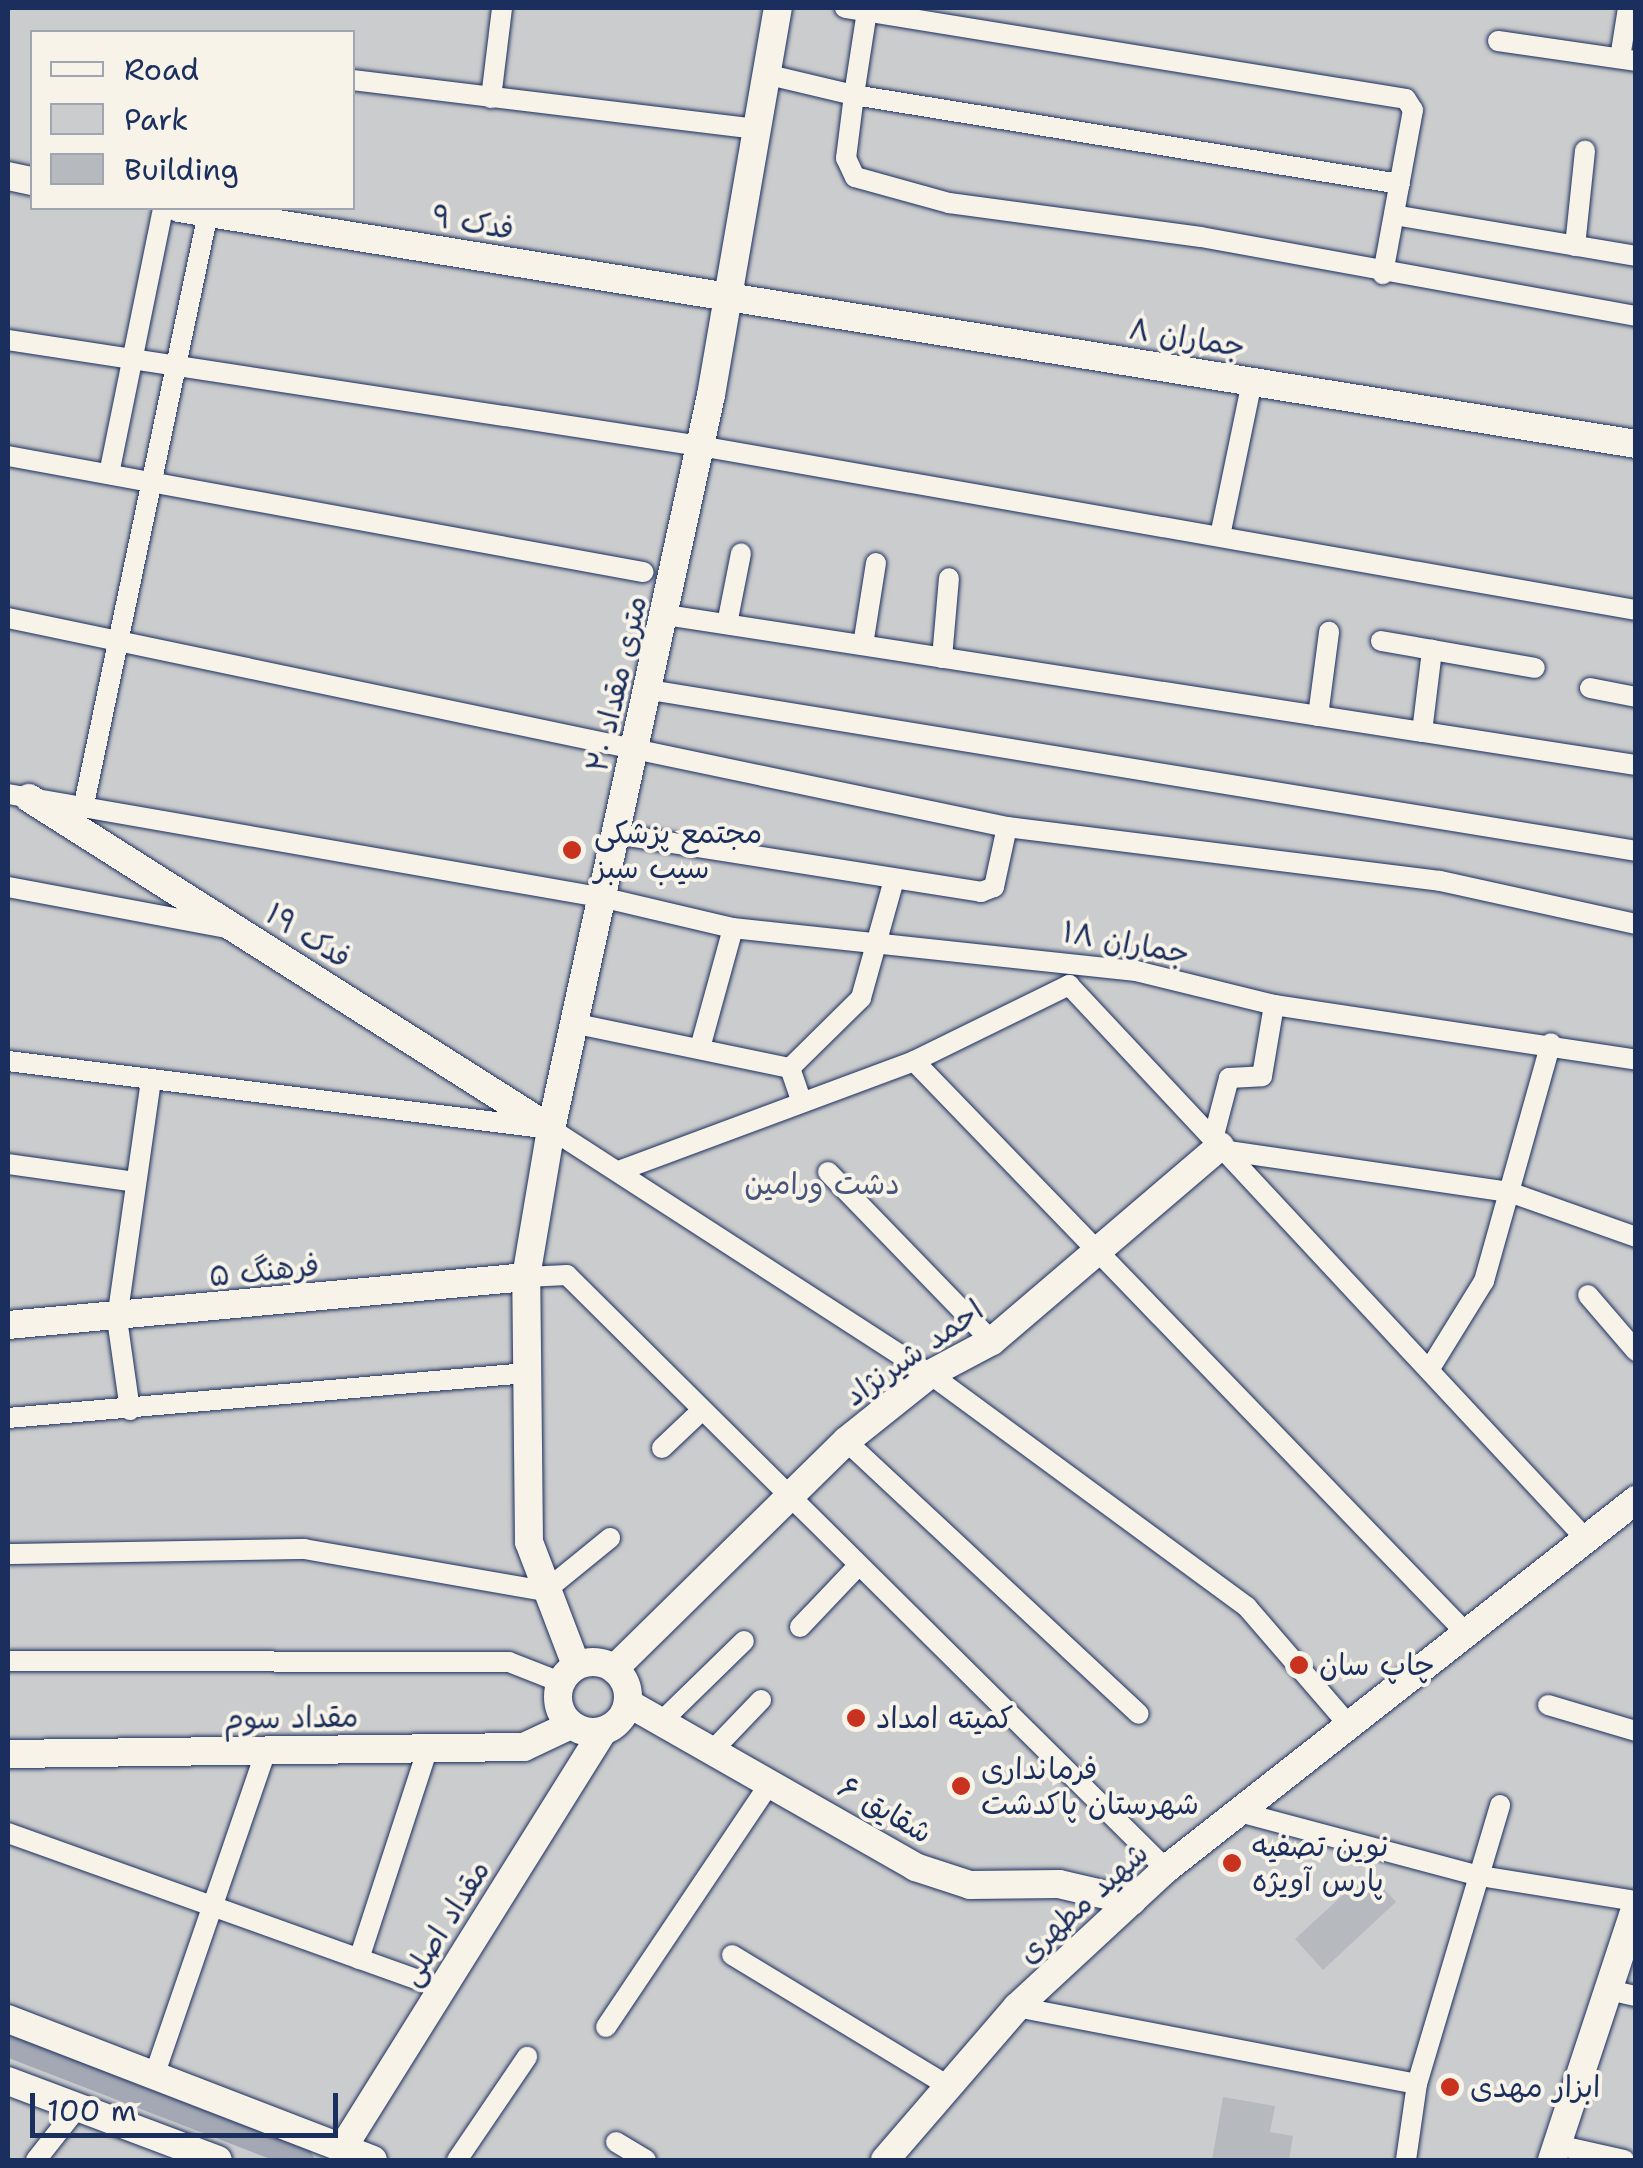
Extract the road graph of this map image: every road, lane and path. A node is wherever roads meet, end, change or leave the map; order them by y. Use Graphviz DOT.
graph roads {
  1 [pos="502,8"];
  2 [pos="778,8"];
  3 [pos="845,8"];
  4 [pos="1628,8"];
  5 [pos="867,11"];
  6 [pos="1498,41"];
  7 [pos="1628,59"];
  8 [pos="766,74"];
  9 [pos="355,80"];
  10 [pos="854,95"];
  11 [pos="491,98"];
  12 [pos="758,129"];
  13 [pos="1585,151"];
  14 [pos="1400,184"];
  15 [pos="163,210"];
  16 [pos="191,210"];
  17 [pos="208,213"];
  18 [pos="1394,215"];
  19 [pos="1575,246"];
  20 [pos="1636,256"];
  21 [pos="1383,274"];
  22 [pos="727,297"];
  23 [pos="1636,316"];
  24 [pos="8,340"];
  25 [pos="133,362"];
  26 [pos="177,370"];
  27 [pos="1252,382"];
  28 [pos="1636,444"];
  29 [pos="700,446"];
  30 [pos="8,456"];
  31 [pos="109,474"];
  32 [pos="154,482"];
  33 [pos="1220,536"];
  34 [pos="742,553"];
  35 [pos="876,564"];
  36 [pos="643,572"];
  37 [pos="949,578"];
  38 [pos="1636,610"];
  39 [pos="666,614"];
  40 [pos="8,618"];
  41 [pos="727,624"];
  42 [pos="1328,632"];
  43 [pos="120,638"];
  44 [pos="1382,641"];
  45 [pos="863,646"];
  46 [pos="1432,650"];
  47 [pos="942,658"];
  48 [pos="1535,668"];
  49 [pos="1590,688"];
  50 [pos="650,690"];
  51 [pos="1636,697"];
  52 [pos="1318,716"];
  53 [pos="1422,732"];
  54 [pos="636,747"];
  55 [pos="1636,765"];
  56 [pos="18,796"];
  57 [pos="83,809"];
  58 [pos="1007,827"];
  59 [pos="616,834"];
  60 [pos="1636,851"];
  61 [pos="894,880"];
  62 [pos="8,887"];
  63 [pos="605,898"];
  64 [pos="1636,924"];
  65 [pos="733,928"];
  66 [pos="237,930"];
  67 [pos="880,946"];
  68 [pos="1071,962"];
  69 [pos="1069,985"];
  70 [pos="1274,1005"];
  71 [pos="577,1024"];
  72 [pos="1551,1044"];
  73 [pos="700,1048"];
  74 [pos="914,1060"];
  75 [pos="1636,1060"];
  76 [pos="8,1061"];
  77 [pos="790,1068"];
  78 [pos="150,1079"];
  79 [pos="802,1102"];
  80 [pos="552,1129"];
  81 [pos="1221,1146"];
  82 [pos="8,1164"];
  83 [pos="619,1172"];
  84 [pos="828,1172"];
  85 [pos="136,1182"];
  86 [pos="1510,1192"];
  87 [pos="1636,1237"];
  88 [pos="1103,1252"];
  89 [pos="526,1276"];
  90 [pos="1588,1294"];
  91 [pos="116,1319"];
  92 [pos="8,1325"];
  93 [pos="992,1341"];
  94 [pos="1636,1350"];
  95 [pos="1429,1370"];
  96 [pos="527,1373"];
  97 [pos="930,1374"];
  98 [pos="130,1410"];
  99 [pos="702,1410"];
  100 [pos="8,1418"];
  101 [pos="846,1441"];
  102 [pos="662,1448"];
  103 [pos="791,1497"];
  104 [pos="1636,1500"];
  105 [pos="610,1538"];
  106 [pos="1586,1538"];
  107 [pos="8,1554"];
  108 [pos="857,1567"];
  109 [pos="544,1591"];
  110 [pos="800,1627"];
  111 [pos="1466,1633"];
  112 [pos="744,1641"];
  113 [pos="8,1661"];
  114 [pos="614,1668"];
  115 [pos="568,1674"];
  116 [pos="761,1700"];
  117 [pos="628,1703"];
  118 [pos="1548,1705"];
  119 [pos="1139,1714"];
  120 [pos="664,1720"];
  121 [pos="571,1725"];
  122 [pos="1349,1725"];
  123 [pos="603,1731"];
  124 [pos="1636,1731"];
  125 [pos="428,1748"];
  126 [pos="714,1749"];
  127 [pos="266,1750"];
  128 [pos="8,1754"];
  129 [pos="770,1781"];
  130 [pos="1500,1805"];
  131 [pos="1239,1812"];
  132 [pos="8,1833"];
  133 [pos="1166,1869"];
  134 [pos="1480,1876"];
  135 [pos="1132,1901"];
  136 [pos="1636,1904"];
  137 [pos="215,1907"];
  138 [pos="732,1955"];
  139 [pos="359,1959"];
  140 [pos="442,1989"];
  141 [pos="1622,1993"];
  142 [pos="1017,2007"];
  143 [pos="8,2019"];
  144 [pos="606,2027"];
  145 [pos="527,2057"];
  146 [pos="154,2076"];
  147 [pos="8,2081"];
  148 [pos="1417,2084"];
  149 [pos="948,2086"];
  150 [pos="76,2108"];
  151 [pos="616,2142"];
  152 [pos="342,2149"];
  153 [pos="1555,2153"];
  154 [pos="37,2160"];
  155 [pos="218,2160"];
  156 [pos="373,2160"];
  157 [pos="457,2160"];
  158 [pos="646,2160"];
  159 [pos="884,2160"];
  160 [pos="1406,2160"];
  161 [pos="1624,2160"];
  1 -- 11 [label="street"];
  2 -- 8 [label="street, ۲۰ متری مقداد"];
  3 -- 5 [label="street"];
  4 -- 7 [label="street"];
  5 -- 10 [label="street"];
  5 -- 14 [label="street"];
  6 -- 7 [label="street"];
  8 -- 10 [label="street"];
  8 -- 12 [label="street, ۲۰ متری مقداد"];
  9 -- 11 [label="street"];
  10 -- 14 [label="street"];
  10 -- 21 [label="street"];
  11 -- 12 [label="street"];
  12 -- 22 [label="street, ۲۰ متری مقداد"];
  13 -- 19 [label="street"];
  14 -- 18 [label="street"];
  15 -- 25 [label="street"];
  16 -- 17 [label="street, فدک ۹"];
  17 -- 22 [label="street, فدک ۹"];
  17 -- 26 [label="street"];
  18 -- 19 [label="street"];
  18 -- 21 [label="street"];
  19 -- 20 [label="street"];
  21 -- 23 [label="street"];
  22 -- 27 [label="street, جماران ۸"];
  22 -- 29 [label="street, ۲۰ متری مقداد"];
  24 -- 25 [label="street"];
  25 -- 26 [label="street"];
  25 -- 31 [label="street"];
  26 -- 29 [label="street"];
  26 -- 32 [label="street"];
  27 -- 28 [label="street, جماران ۸"];
  27 -- 33 [label="street"];
  29 -- 33 [label="street"];
  29 -- 39 [label="street, ۲۰ متری مقداد"];
  30 -- 31 [label="street"];
  31 -- 32 [label="street"];
  32 -- 36 [label="street"];
  32 -- 43 [label="street"];
  33 -- 38 [label="street"];
  34 -- 41 [label="street"];
  35 -- 45 [label="street"];
  37 -- 47 [label="street"];
  39 -- 41 [label="street"];
  39 -- 50 [label="street, ۲۰ متری مقداد"];
  40 -- 43 [label="street"];
  41 -- 45 [label="street"];
  42 -- 52 [label="street"];
  43 -- 54 [label="street"];
  43 -- 57 [label="street"];
  44 -- 46 [label="street"];
  45 -- 47 [label="street"];
  46 -- 48 [label="street"];
  46 -- 53 [label="street"];
  47 -- 52 [label="street"];
  49 -- 51 [label="street"];
  50 -- 54 [label="street, ۲۰ متری مقداد"];
  50 -- 60 [label="street"];
  52 -- 53 [label="street"];
  53 -- 55 [label="street"];
  54 -- 58 [label="street"];
  54 -- 59 [label="street, ۲۰ متری مقداد"];
  56 -- 57 [label="street, جماران ۱۸"];
  56 -- 66 [label="street, فدک ۱۹"];
  57 -- 63 [label="street, جماران ۱۸"];
  58 -- 61 [label="street"];
  58 -- 64 [label="street"];
  59 -- 61 [label="street"];
  59 -- 63 [label="street, ۲۰ متری مقداد"];
  61 -- 67 [label="street"];
  62 -- 66 [label="street"];
  63 -- 65 [label="street, جماران ۱۸"];
  63 -- 71 [label="street, ۲۰ متری مقداد"];
  65 -- 67 [label="street, جماران ۱۸"];
  65 -- 73 [label="street"];
  66 -- 80 [label="street, فدک ۱۹"];
  67 -- 68 [label="street, جماران ۱۸"];
  67 -- 77 [label="street"];
  68 -- 69 [label="street"];
  68 -- 70 [label="street, جماران ۱۸"];
  69 -- 74 [label="street"];
  69 -- 81 [label="street"];
  70 -- 72 [label="street, جماران ۱۸"];
  70 -- 81 [label="street"];
  71 -- 73 [label="street"];
  71 -- 80 [label="street, ۲۰ متری مقداد"];
  72 -- 75 [label="street, جماران ۱۸"];
  72 -- 86 [label="street"];
  73 -- 77 [label="street"];
  74 -- 79 [label="street"];
  74 -- 88 [label="street"];
  76 -- 78 [label="street"];
  77 -- 79 [label="street"];
  78 -- 80 [label="street"];
  78 -- 85 [label="street"];
  79 -- 83 [label="street"];
  80 -- 83 [label="street"];
  80 -- 89 [label="street, ۲۰ متری مقداد"];
  81 -- 86 [label="street"];
  81 -- 88 [label="street, احمد شیرنژاد"];
  81 -- 95 [label="street"];
  82 -- 85 [label="street"];
  83 -- 97 [label="street"];
  84 -- 93 [label="street"];
  85 -- 91 [label="street"];
  86 -- 87 [label="street"];
  86 -- 95 [label="street"];
  88 -- 93 [label="street, احمد شیرنژاد"];
  88 -- 111 [label="street"];
  89 -- 91 [label="street, فرهنگ ۵"];
  89 -- 96 [label="street, ۲۰ متری مقداد"];
  89 -- 99 [label="street"];
  90 -- 94 [label="street"];
  91 -- 92 [label="street, فرهنگ ۵"];
  91 -- 98 [label="street"];
  93 -- 97 [label="street, احمد شیرنژاد"];
  95 -- 106 [label="street"];
  96 -- 98 [label="street"];
  96 -- 109 [label="street, ۲۰ متری مقداد"];
  97 -- 101 [label="street, احمد شیرنژاد"];
  97 -- 122 [label="street"];
  98 -- 100 [label="street"];
  99 -- 102 [label="street"];
  99 -- 103 [label="street"];
  101 -- 103 [label="street, احمد شیرنژاد"];
  101 -- 119 [label="street"];
  103 -- 108 [label="street"];
  103 -- 114 [label="street, احمد شیرنژاد"];
  104 -- 106 [label="street, شهید مطهری"];
  105 -- 109 [label="street"];
  106 -- 111 [label="street, شهید مطهری"];
  107 -- 109 [label="street"];
  108 -- 110 [label="street"];
  108 -- 133 [label="street"];
  109 -- 115 [label="street, ۲۰ متری مقداد"];
  111 -- 122 [label="street, شهید مطهری"];
  112 -- 120 [label="street"];
  113 -- 115 [label="street"];
  114 -- 115 [label="street"];
  114 -- 117 [label="street"];
  115 -- 121 [label="street"];
  116 -- 126 [label="street"];
  117 -- 120 [label="street, شقایق ۶"];
  117 -- 123 [label="street"];
  118 -- 124 [label="street"];
  120 -- 126 [label="street, شقایق ۶"];
  121 -- 123 [label="street"];
  121 -- 125 [label="street, مقداد سوم"];
  122 -- 131 [label="street, شهید مطهری"];
  123 -- 140 [label="street, مقداد اصلی"];
  125 -- 127 [label="street, مقداد سوم"];
  125 -- 139 [label="street"];
  126 -- 129 [label="street, شقایق ۶"];
  127 -- 128 [label="street, مقداد سوم"];
  127 -- 137 [label="street"];
  129 -- 135 [label="street, شقایق ۶"];
  129 -- 144 [label="street"];
  130 -- 134 [label="street"];
  131 -- 133 [label="street, شهید مطهری"];
  131 -- 134 [label="street"];
  132 -- 137 [label="street"];
  133 -- 135 [label="street, شهید مطهری"];
  134 -- 136 [label="street"];
  134 -- 148 [label="street"];
  135 -- 142 [label="street, شهید مطهری"];
  136 -- 141 [label="street"];
  137 -- 139 [label="street"];
  137 -- 146 [label="street"];
  138 -- 149 [label="street"];
  139 -- 140 [label="street"];
  140 -- 152 [label="street, مقداد اصلی"];
  141 -- 153 [label="street"];
  142 -- 148 [label="street"];
  142 -- 149 [label="street, شهید مطهری"];
  143 -- 146 [label="street"];
  145 -- 157 [label="street"];
  146 -- 152 [label="street"];
  147 -- 150 [label="street"];
  148 -- 160 [label="street"];
  149 -- 159 [label="street, شهید مطهری"];
  150 -- 154 [label="street"];
  150 -- 155 [label="street"];
  151 -- 158 [label="street"];
  152 -- 156 [label="street"];
  153 -- 161 [label="street"];
}
